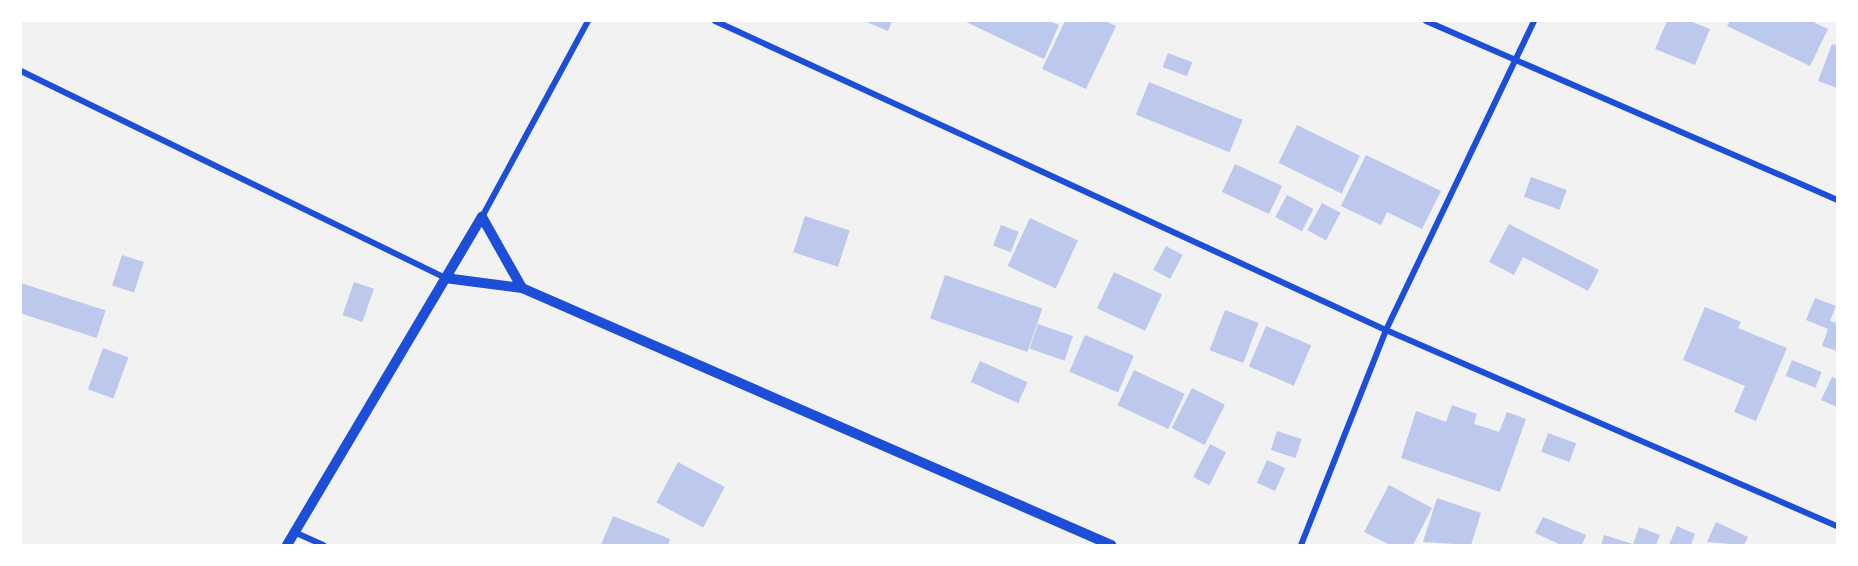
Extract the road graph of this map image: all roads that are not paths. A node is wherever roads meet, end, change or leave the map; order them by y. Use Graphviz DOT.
graph roads {
  1 [pos="588,21"];
  2 [pos="715,21"];
  3 [pos="1426,21"];
  4 [pos="1534,21"];
  5 [pos="1515,61"];
  6 [pos="21,71"];
  7 [pos="1837,200"];
  8 [pos="482,217"];
  9 [pos="445,278"];
  10 [pos="522,288"];
  11 [pos="1386,330"];
  12 [pos="1837,526"];
  13 [pos="294,532"];
  14 [pos="287,545"];
  15 [pos="322,545"];
  16 [pos="1111,545"];
  17 [pos="1301,545"];
  1 -- 8 [label="street"];
  2 -- 11 [label="street"];
  3 -- 5 [label="street"];
  4 -- 5 [label="street"];
  5 -- 7 [label="street"];
  5 -- 11 [label="street"];
  6 -- 9 [label="street"];
  8 -- 9 [label="street"];
  8 -- 10 [label="street"];
  9 -- 10 [label="street"];
  9 -- 13 [label="street"];
  10 -- 16 [label="street"];
  11 -- 12 [label="street"];
  11 -- 17 [label="street"];
  13 -- 14 [label="street"];
  13 -- 15 [label="street"];
}
